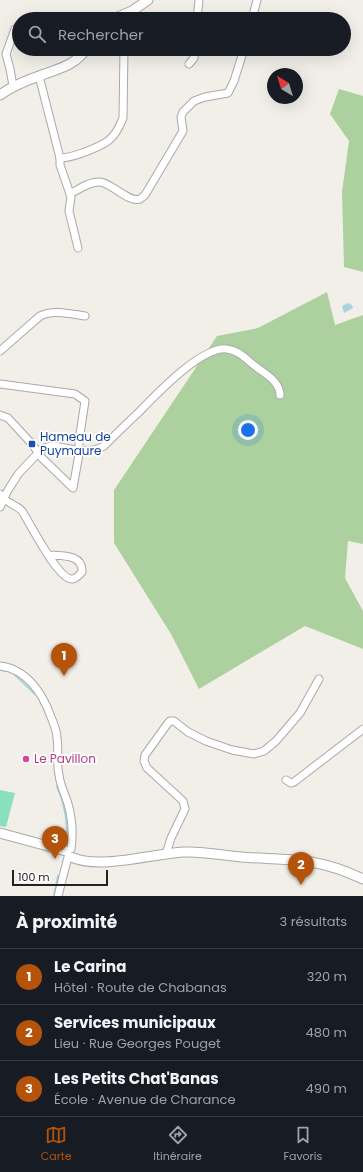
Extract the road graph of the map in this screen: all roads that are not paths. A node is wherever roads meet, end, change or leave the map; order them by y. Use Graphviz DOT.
graph roads {
  1 [pos="148,0"];
  2 [pos="199,0"];
  3 [pos="257,0"];
  4 [pos="130,12"];
  5 [pos="198,12"];
  6 [pos="254,12"];
  7 [pos="12,35"];
  8 [pos="3,53"];
  9 [pos="82,56"];
  10 [pos="124,56"];
  11 [pos="194,56"];
  12 [pos="242,56"];
  13 [pos="188,64"];
  14 [pos="39,76"];
  15 [pos="13,86"];
  16 [pos="0,95"];
  17 [pos="60,158"];
  18 [pos="70,194"];
  19 [pos="78,248"];
  20 [pos="85,316"];
  21 [pos="0,351"];
  22 [pos="0,384"];
  23 [pos="280,395"];
  24 [pos="0,415"];
  25 [pos="79,450"];
  26 [pos="39,452"];
  27 [pos="2,496"];
  28 [pos="0,507"];
  29 [pos="49,555"];
  30 [pos="0,666"];
  31 [pos="319,679"];
  32 [pos="363,729"];
  33 [pos="286,780"];
  34 [pos="0,834"];
  35 [pos="70,853"];
  36 [pos="166,854"];
  37 [pos="363,879"];
  38 [pos="58,896"];
  1 -- 4 [label="street"];
  2 -- 5 [label="street"];
  3 -- 6 [label="street"];
  7 -- 8 [label="street"];
  8 -- 15 [label="street"];
  9 -- 14 [label="street"];
  10 -- 17 [label="street"];
  11 -- 13 [label="street"];
  12 -- 18 [label="street"];
  14 -- 15 [label="street"];
  14 -- 17 [label="street"];
  15 -- 16 [label="street"];
  17 -- 18 [label="street"];
  18 -- 19 [label="street"];
  20 -- 21 [label="street"];
  22 -- 25 [label="street"];
  23 -- 25 [label="street"];
  24 -- 26 [label="street"];
  25 -- 26 [label="street"];
  25 -- 26 [label="street"];
  26 -- 27 [label="street"];
  27 -- 28 [label="street"];
  27 -- 29 [label="street"];
  29 -- 29 [label="street"];
  30 -- 35 [label="street"];
  31 -- 36 [label="street"];
  32 -- 33 [label="street"];
  34 -- 35 [label="street"];
  35 -- 36 [label="street"];
  35 -- 38 [label="street"];
  36 -- 37 [label="street"];
}
